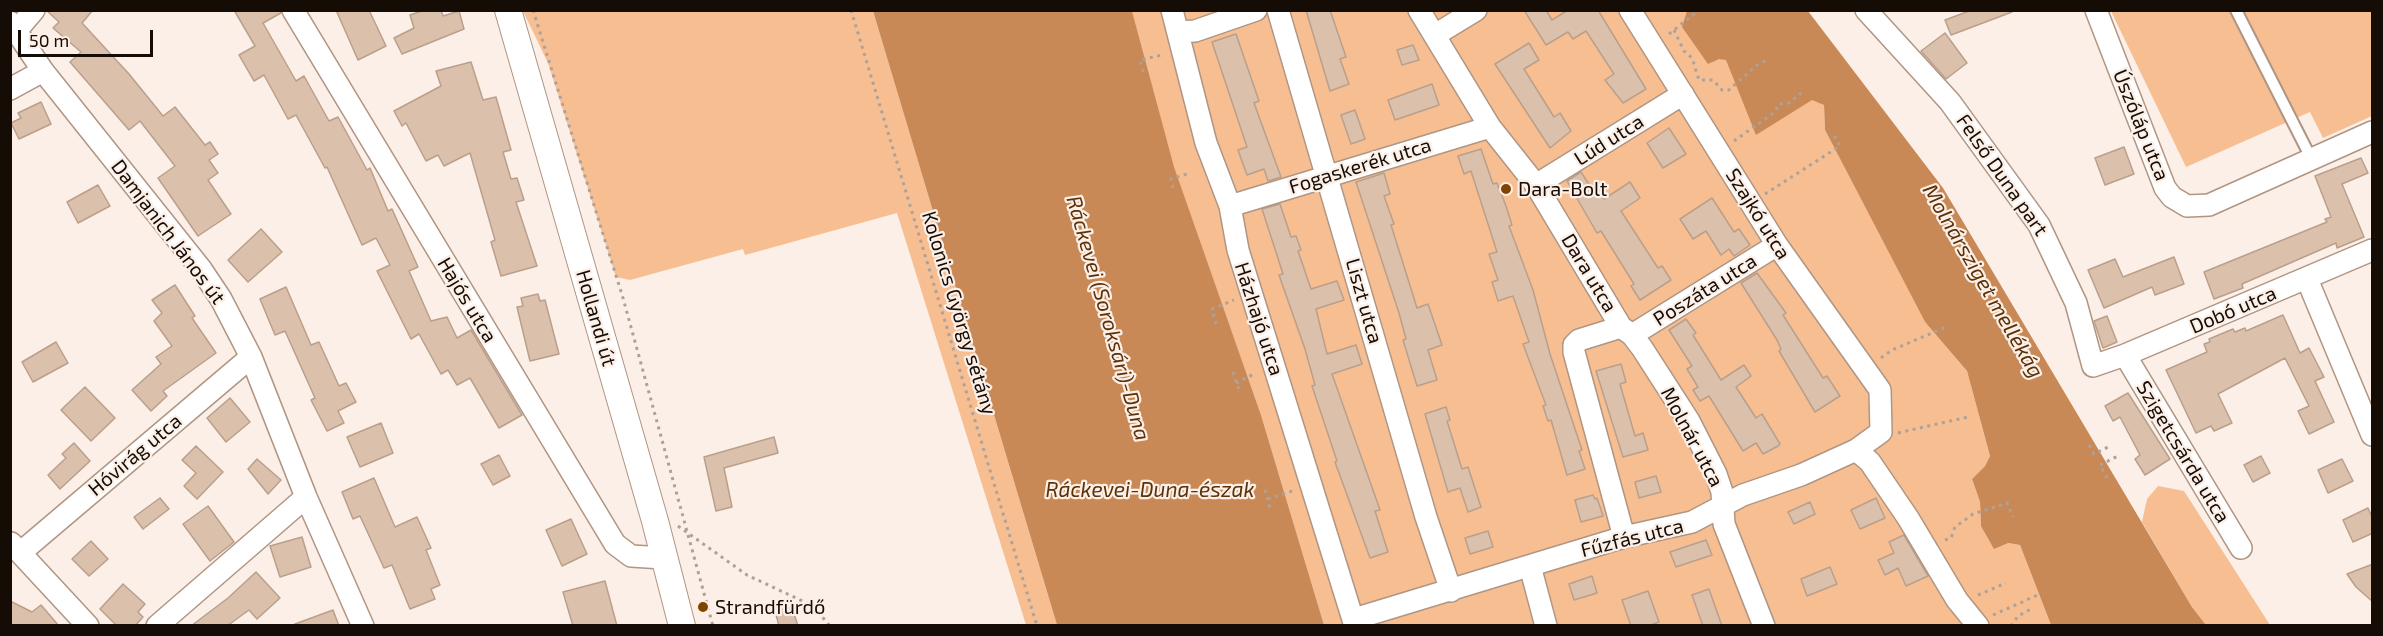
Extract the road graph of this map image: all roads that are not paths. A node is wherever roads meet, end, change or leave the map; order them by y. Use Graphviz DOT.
graph roads {
  1 [pos="34,10"];
  2 [pos="293,10"];
  3 [pos="507,10"];
  4 [pos="1172,10"];
  5 [pos="1256,10"];
  6 [pos="1278,10"];
  7 [pos="1419,10"];
  8 [pos="1476,10"];
  9 [pos="1630,10"];
  10 [pos="1866,10"];
  11 [pos="2096,10"];
  12 [pos="2236,10"];
  13 [pos="14,26"];
  14 [pos="1178,32"];
  15 [pos="1435,35"];
  16 [pos="44,71"];
  17 [pos="10,89"];
  18 [pos="1683,94"];
  19 [pos="1490,127"];
  20 [pos="2373,132"];
  21 [pos="2311,158"];
  22 [pos="1328,176"];
  23 [pos="1536,185"];
  24 [pos="1230,206"];
  25 [pos="1777,245"];
  26 [pos="2373,250"];
  27 [pos="2307,279"];
  28 [pos="1627,331"];
  29 [pos="2125,355"];
  30 [pos="251,357"];
  31 [pos="2092,366"];
  32 [pos="1882,423"];
  33 [pos="2373,435"];
  34 [pos="1856,450"];
  35 [pos="306,497"];
  36 [pos="1722,507"];
  37 [pos="1624,537"];
  38 [pos="15,548"];
  39 [pos="2241,548"];
  40 [pos="664,558"];
  41 [pos="1530,566"];
  42 [pos="1451,591"];
  43 [pos="1355,622"];
  44 [pos="88,626"];
  45 [pos="157,626"];
  46 [pos="363,626"];
  47 [pos="682,626"];
  48 [pos="1546,626"];
  49 [pos="1764,626"];
  50 [pos="1978,626"];
  1 -- 13 [label="street"];
  2 -- 40 [label="street, Hajós utca"];
  3 -- 40 [label="street, Hollandi út"];
  4 -- 14 [label="street, Házhajó utca"];
  5 -- 14 [label="street"];
  6 -- 22 [label="street, Liszt utca"];
  7 -- 15 [label="street, Dara utca"];
  8 -- 15 [label="street"];
  9 -- 18 [label="street, Szajkó utca"];
  10 -- 31 [label="street, Felső Duna part"];
  11 -- 21 [label="street, Úszóláp utca"];
  12 -- 21 [label="lane"];
  13 -- 16 [label="street, Damjanich János út"];
  14 -- 24 [label="street, Házhajó utca"];
  15 -- 19 [label="street, Dara utca"];
  16 -- 17 [label="street"];
  16 -- 30 [label="street, Damjanich János út"];
  18 -- 23 [label="street, Lúd utca"];
  18 -- 25 [label="street, Szajkó utca"];
  19 -- 22 [label="street, Fogaskerék utca"];
  19 -- 23 [label="street, Dara utca"];
  20 -- 21 [label="street, Úszóláp utca"];
  22 -- 24 [label="street, Fogaskerék utca"];
  22 -- 42 [label="street, Liszt utca"];
  23 -- 28 [label="street, Dara utca"];
  24 -- 43 [label="street, Házhajó utca"];
  25 -- 28 [label="street, Poszáta utca"];
  25 -- 32 [label="street, Szajkó utca"];
  26 -- 27 [label="street, Dobó utca"];
  27 -- 29 [label="street, Dobó utca"];
  27 -- 33 [label="street"];
  28 -- 36 [label="street, Molnár utca"];
  28 -- 37 [label="street, Dara utca"];
  29 -- 31 [label="street, Dobó utca"];
  29 -- 39 [label="street, Szigetcsárda utca"];
  30 -- 35 [label="street, Damjanich János út"];
  30 -- 38 [label="street, Hóvirág utca"];
  32 -- 34 [label="street, Fűzfás utca"];
  34 -- 36 [label="street, Fűzfás utca"];
  34 -- 50 [label="street"];
  35 -- 45 [label="street"];
  35 -- 46 [label="street, Damjanich János út"];
  36 -- 37 [label="street, Fűzfás utca"];
  36 -- 49 [label="street, Molnár utca"];
  37 -- 41 [label="street, Fűzfás utca"];
  38 -- 44 [label="street"];
  40 -- 47 [label="street, Hollandi út"];
  41 -- 42 [label="street, Fűzfás utca"];
  41 -- 48 [label="street"];
  42 -- 43 [label="street, Fűzfás utca"];
}
